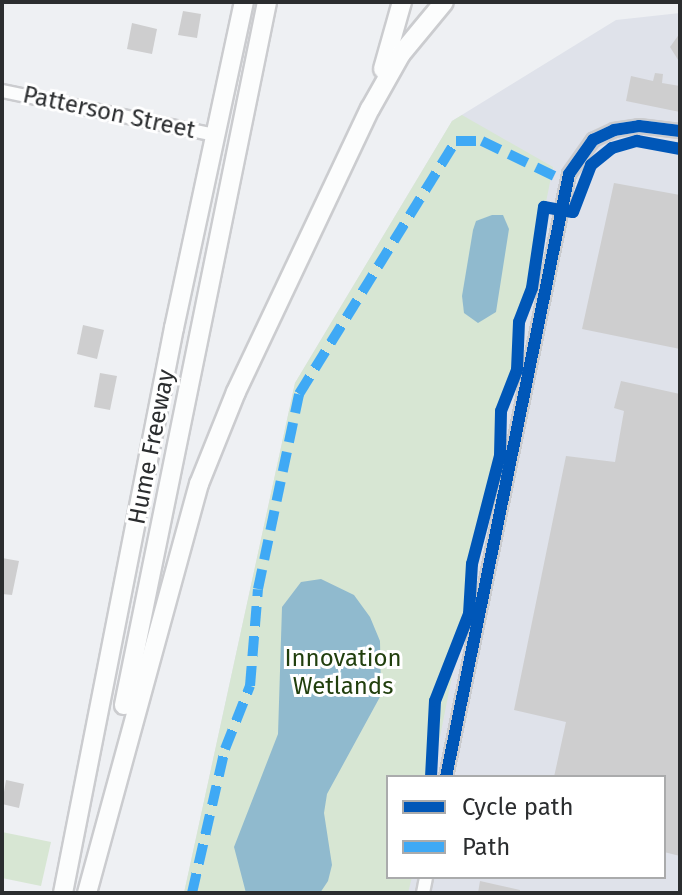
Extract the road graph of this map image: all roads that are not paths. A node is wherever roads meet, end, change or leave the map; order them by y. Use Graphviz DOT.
graph roads {
  1 [pos="244,2"];
  2 [pos="267,2"];
  3 [pos="402,2"];
  4 [pos="444,2"];
  5 [pos="2,91"];
  6 [pos="370,109"];
  7 [pos="680,131"];
  8 [pos="215,135"];
  9 [pos="446,775"];
  10 [pos="63,893"];
  11 [pos="86,893"];
  1 -- 8 [label="highway, Hume Freeway"];
  2 -- 11 [label="highway, Hume Freeway"];
  3 -- 6 [label="highway"];
  4 -- 6 [label="highway"];
  5 -- 8 [label="street, Patterson Street"];
  6 -- 11 [label="highway"];
  7 -- 9 [label="street"];
  8 -- 10 [label="highway, Hume Freeway"];
}
